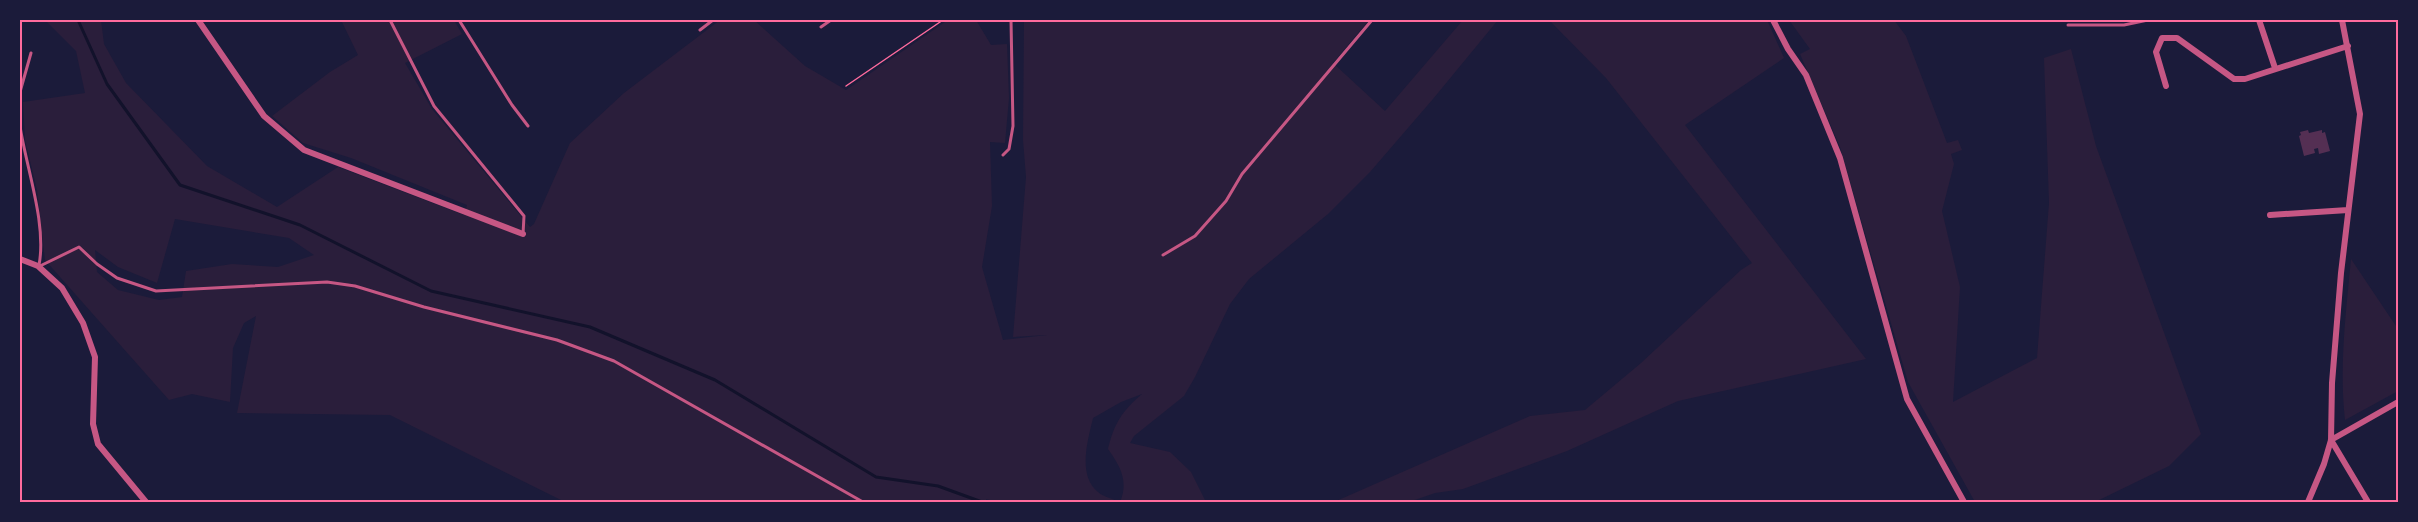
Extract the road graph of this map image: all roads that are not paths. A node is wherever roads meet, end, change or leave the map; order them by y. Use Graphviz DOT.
graph roads {
  1 [pos="198,20"];
  2 [pos="390,20"];
  3 [pos="459,20"];
  4 [pos="713,20"];
  5 [pos="831,20"];
  6 [pos="1011,20"];
  7 [pos="1372,20"];
  8 [pos="1773,20"];
  9 [pos="2148,20"];
  10 [pos="2259,20"];
  11 [pos="2342,20"];
  12 [pos="2068,25"];
  13 [pos="821,27"];
  14 [pos="700,30"];
  15 [pos="2348,46"];
  16 [pos="31,53"];
  17 [pos="2276,68"];
  18 [pos="2166,86"];
  19 [pos="20,92"];
  20 [pos="20,126"];
  21 [pos="528,126"];
  22 [pos="1003,155"];
  23 [pos="2348,210"];
  24 [pos="2270,215"];
  25 [pos="523,234"];
  26 [pos="1163,255"];
  27 [pos="20,259"];
  28 [pos="38,266"];
  29 [pos="2398,402"];
  30 [pos="2331,440"];
  31 [pos="146,502"];
  32 [pos="863,502"];
  33 [pos="1964,502"];
  34 [pos="2308,502"];
  35 [pos="2368,502"];
  1 -- 25 [label="street"];
  2 -- 25 [label="lane"];
  3 -- 21 [label="lane"];
  4 -- 14 [label="lane"];
  5 -- 13 [label="lane"];
  6 -- 22 [label="lane"];
  7 -- 26 [label="lane"];
  8 -- 33 [label="street"];
  9 -- 12 [label="lane"];
  10 -- 17 [label="street"];
  11 -- 15 [label="street"];
  15 -- 17 [label="street"];
  15 -- 23 [label="street"];
  16 -- 19 [label="lane"];
  17 -- 18 [label="street"];
  20 -- 28 [label="lane"];
  23 -- 24 [label="street"];
  23 -- 30 [label="street"];
  27 -- 28 [label="street"];
  28 -- 31 [label="street"];
  28 -- 32 [label="lane"];
  29 -- 30 [label="street"];
  30 -- 34 [label="street"];
  30 -- 35 [label="street"];
}
